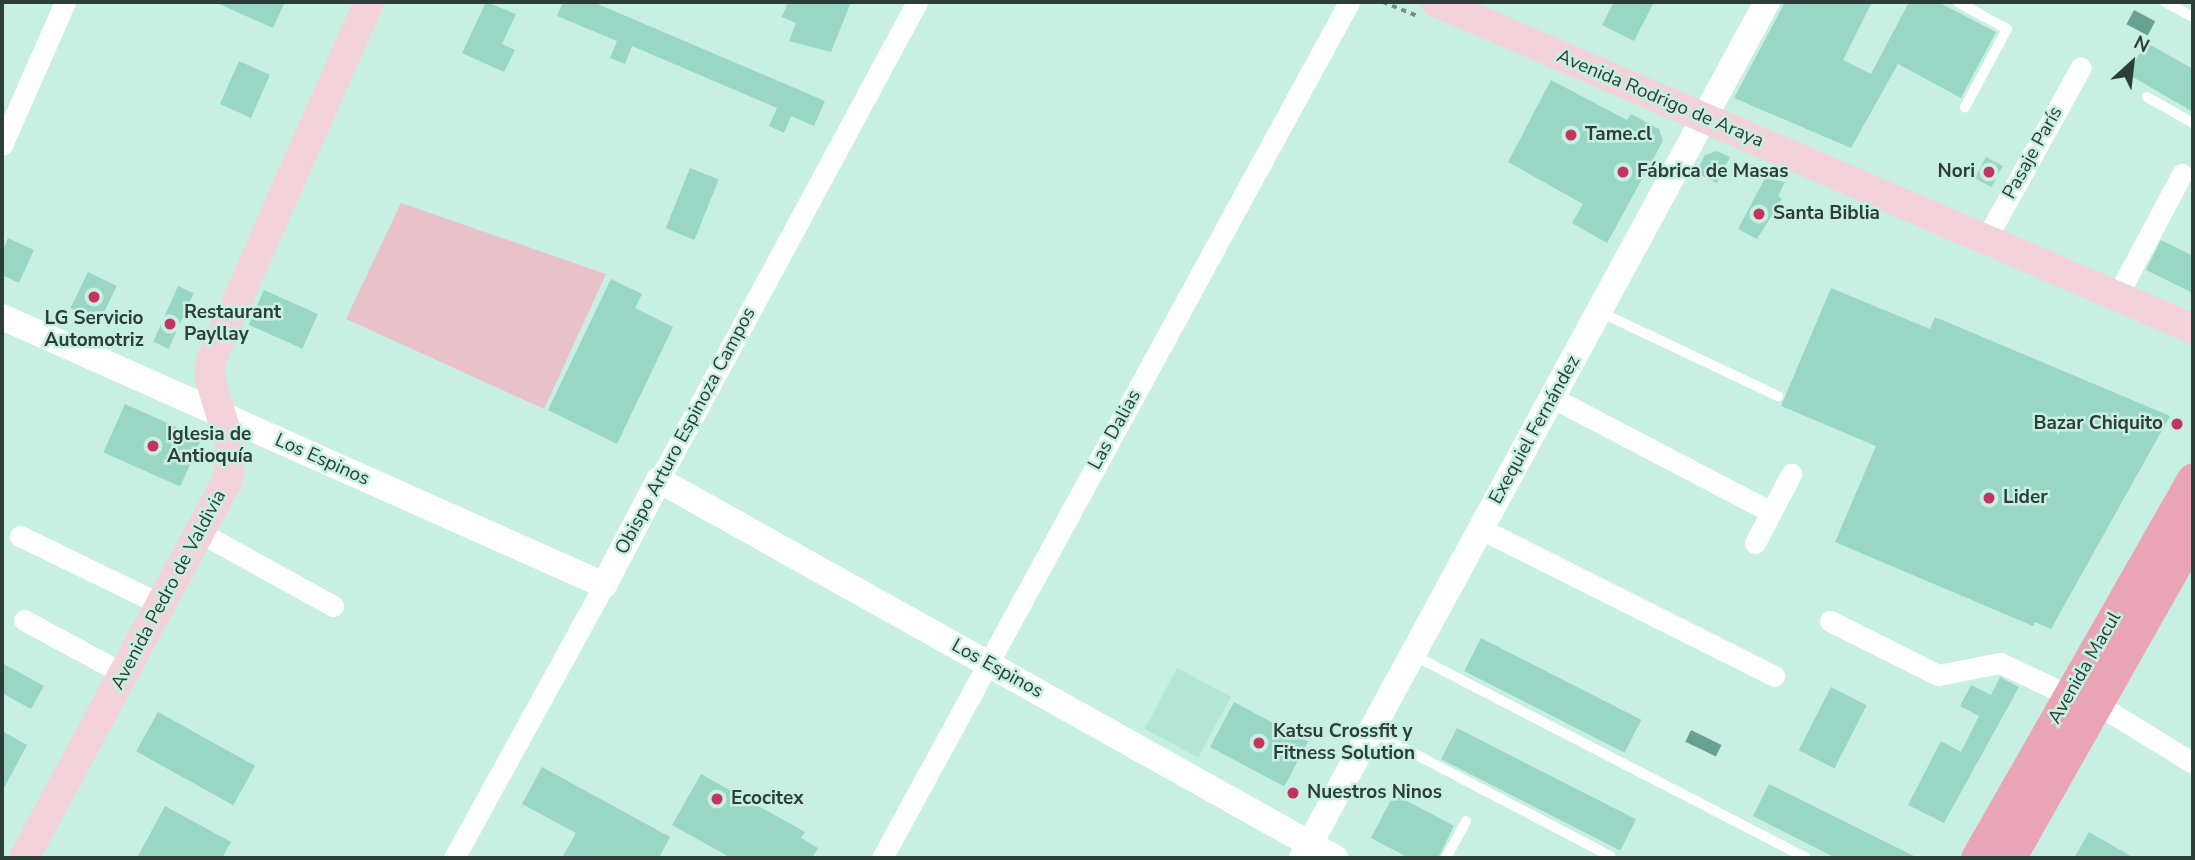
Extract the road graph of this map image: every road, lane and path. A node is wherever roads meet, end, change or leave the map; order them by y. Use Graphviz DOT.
graph roads {
  1 [pos="65,2"];
  2 [pos="369,2"];
  3 [pos="917,2"];
  4 [pos="1349,2"];
  5 [pos="1436,2"];
  6 [pos="1767,2"];
  7 [pos="1958,2"];
  8 [pos="2165,2"];
  9 [pos="2193,17"];
  10 [pos="2081,67"];
  11 [pos="2147,97"];
  12 [pos="1965,107"];
  13 [pos="1705,117"];
  14 [pos="7,122"];
  15 [pos="2193,123"];
  16 [pos="2,145"];
  17 [pos="2182,174"];
  18 [pos="1986,239"];
  19 [pos="2117,296"];
  20 [pos="1600,311"];
  21 [pos="2,317"];
  22 [pos="2193,329"];
  23 [pos="1778,396"];
  24 [pos="1553,398"];
  25 [pos="223,416"];
  26 [pos="1791,474"];
  27 [pos="2193,479"];
  28 [pos="659,480"];
  29 [pos="1771,512"];
  30 [pos="1481,530"];
  31 [pos="201,533"];
  32 [pos="2193,533"];
  33 [pos="20,536"];
  34 [pos="1755,543"];
  35 [pos="604,585"];
  36 [pos="162,605"];
  37 [pos="333,606"];
  38 [pos="24,620"];
  39 [pos="1830,621"];
  40 [pos="1413,655"];
  41 [pos="988,664"];
  42 [pos="124,674"];
  43 [pos="1774,677"];
  44 [pos="2083,700"];
  45 [pos="1371,731"];
  46 [pos="2193,763"];
  47 [pos="1466,821"];
  48 [pos="1306,851"];
  49 [pos="1610,856"];
  50 [pos="24,858"];
  51 [pos="454,858"];
  52 [pos="882,858"];
  53 [pos="1335,858"];
  54 [pos="1446,858"];
  55 [pos="1806,858"];
  56 [pos="1978,858"];
  57 [pos="2009,858"];
  1 -- 14 [label="street"];
  2 -- 25 [label="main road, Avenida Pedro de Valdivia"];
  3 -- 28 [label="street, Obispo Arturo Espinoza Campos"];
  4 -- 41 [label="street, Las Dalias"];
  5 -- 13 [label="main road, Avenida Rodrigo de Araya"];
  6 -- 13 [label="street, Exequiel Fernández"];
  7 -- 12 [label="lane"];
  8 -- 9 [label="lane"];
  10 -- 18 [label="street, Pasaje París"];
  11 -- 15 [label="lane"];
  13 -- 18 [label="main road, Avenida Rodrigo de Araya"];
  13 -- 20 [label="street, Exequiel Fernández"];
  14 -- 16 [label="street"];
  17 -- 19 [label="street"];
  18 -- 19 [label="main road, Avenida Rodrigo de Araya"];
  19 -- 22 [label="main road, Avenida Rodrigo de Araya"];
  20 -- 23 [label="lane"];
  20 -- 24 [label="street, Exequiel Fernández"];
  21 -- 25 [label="street, Los Espinos"];
  24 -- 29 [label="street"];
  24 -- 30 [label="street, Exequiel Fernández"];
  25 -- 31 [label="main road, Avenida Pedro de Valdivia"];
  25 -- 35 [label="street, Los Espinos"];
  26 -- 29 [label="street"];
  27 -- 44 [label="main road, Avenida Macul"];
  28 -- 35 [label="street, Obispo Arturo Espinoza Campos"];
  28 -- 41 [label="street, Los Espinos"];
  29 -- 34 [label="street"];
  30 -- 40 [label="street, Exequiel Fernández"];
  30 -- 43 [label="street"];
  31 -- 36 [label="main road, Avenida Pedro de Valdivia"];
  31 -- 37 [label="street"];
  32 -- 44 [label="main road, Avenida Macul"];
  33 -- 36 [label="street"];
  35 -- 51 [label="street, Obispo Arturo Espinoza Campos"];
  36 -- 42 [label="main road, Avenida Pedro de Valdivia"];
  38 -- 42 [label="street"];
  39 -- 44 [label="street"];
  40 -- 45 [label="street, Exequiel Fernández"];
  40 -- 55 [label="lane"];
  41 -- 48 [label="street, Los Espinos"];
  41 -- 52 [label="street, Las Dalias"];
  42 -- 50 [label="main road, Avenida Pedro de Valdivia"];
  44 -- 46 [label="street"];
  44 -- 56 [label="main road, Avenida Macul"];
  44 -- 57 [label="main road, Avenida Macul"];
  45 -- 48 [label="street, Exequiel Fernández"];
  45 -- 49 [label="lane"];
  47 -- 54 [label="lane"];
  48 -- 53 [label="street, Los Espinos"];
}
